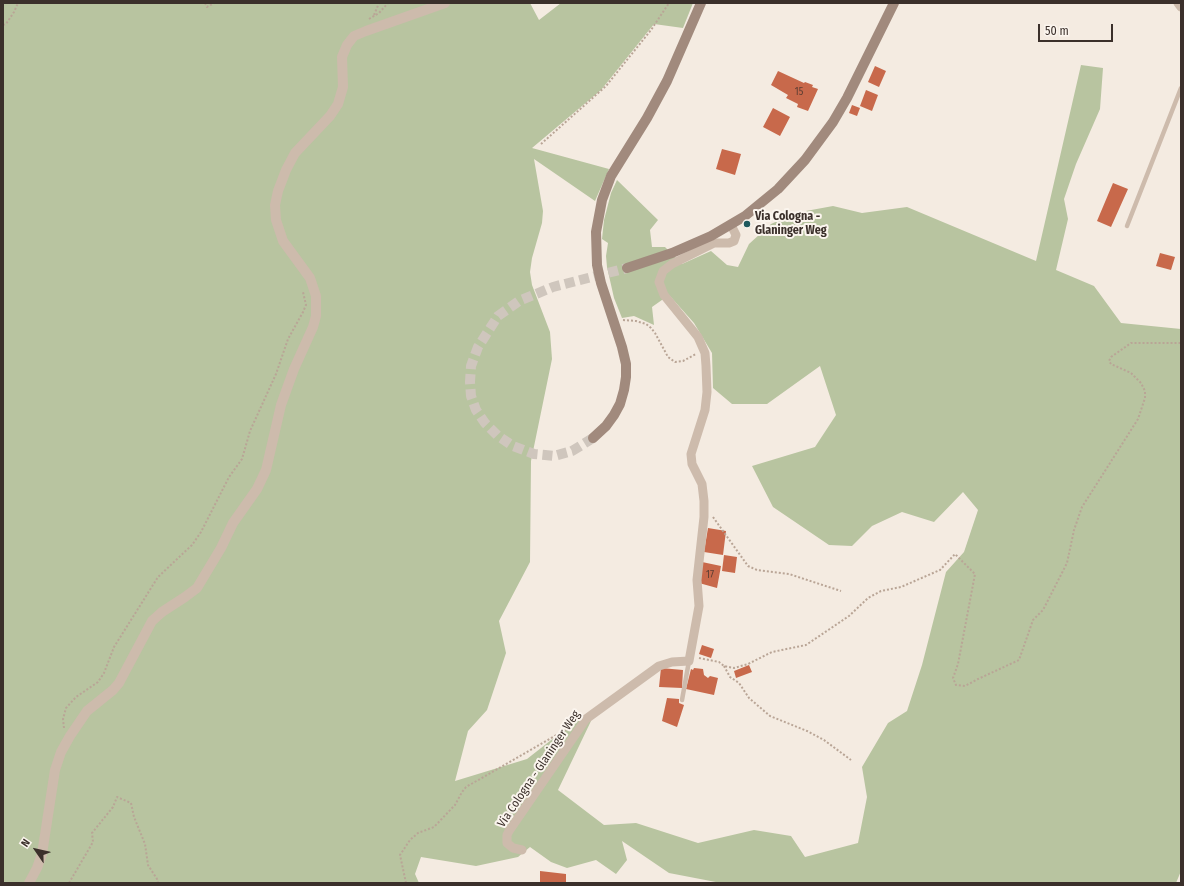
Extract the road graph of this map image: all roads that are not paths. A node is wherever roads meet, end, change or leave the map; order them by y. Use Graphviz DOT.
graph roads {
  1 [pos="445,3"];
  2 [pos="702,3"];
  3 [pos="894,3"];
  4 [pos="1178,3"];
  5 [pos="1181,7"];
  6 [pos="1181,88"];
  7 [pos="731,225"];
  8 [pos="1127,226"];
  9 [pos="627,268"];
  10 [pos="593,438"];
  11 [pos="689,661"];
  12 [pos="682,700"];
  13 [pos="522,850"];
  14 [pos="29,883"];
  1 -- 14 [label="street"];
  2 -- 10 [label="main road"];
  3 -- 7 [label="main road"];
  4 -- 5 [label="street"];
  6 -- 8 [label="lane"];
  7 -- 9 [label="main road"];
  7 -- 11 [label="street"];
  11 -- 12 [label="lane"];
  11 -- 13 [label="street, Via Cologna - Glaninger Weg"];
}
